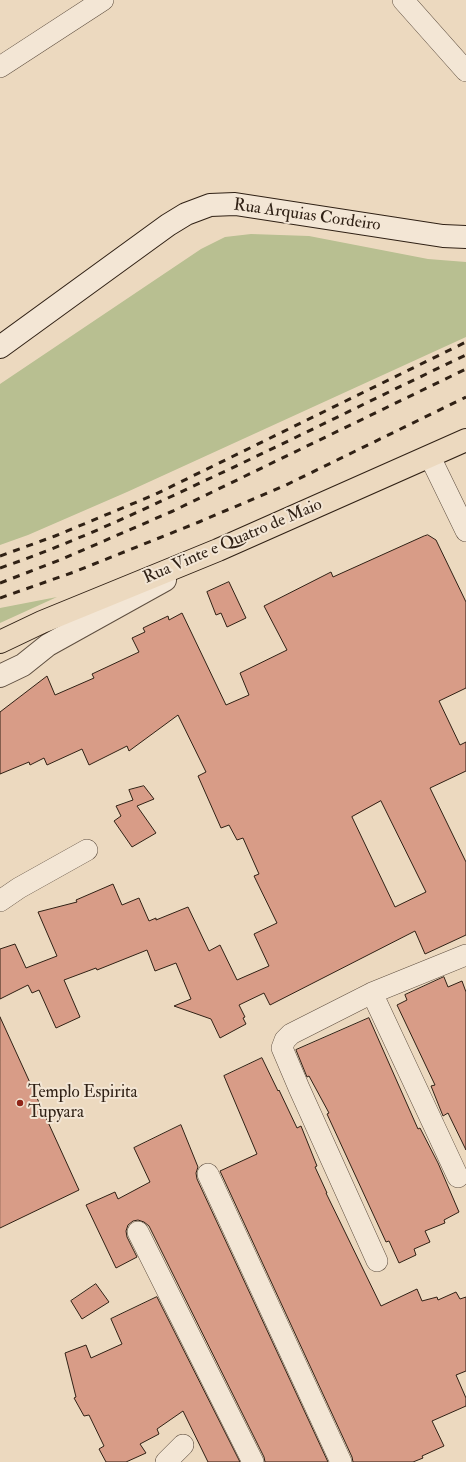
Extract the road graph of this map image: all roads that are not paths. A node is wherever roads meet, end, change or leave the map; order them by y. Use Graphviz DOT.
graph roads {
  1 [pos="103,0"];
  2 [pos="403,0"];
  3 [pos="0,67"];
  4 [pos="466,71"];
  5 [pos="466,237"];
  6 [pos="0,347"];
  7 [pos="466,440"];
  8 [pos="430,457"];
  9 [pos="466,531"];
  10 [pos="218,550"];
  11 [pos="0,642"];
  12 [pos="0,676"];
  13 [pos="87,850"];
  14 [pos="0,901"];
  15 [pos="466,955"];
  16 [pos="372,993"];
  17 [pos="208,1174"];
  18 [pos="458,1177"];
  19 [pos="138,1232"];
  20 [pos="377,1261"];
  21 [pos="183,1445"];
  22 [pos="166,1462"];
  23 [pos="253,1462"];
  24 [pos="341,1462"];
  1 -- 3 [label="street"];
  2 -- 4 [label="street"];
  5 -- 6 [label="main road, Rua Arquias Cordeiro"];
  7 -- 8 [label="main road, Rua Vinte e Quatro de Maio"];
  8 -- 9 [label="street"];
  8 -- 10 [label="main road, Rua Vinte e Quatro de Maio"];
  10 -- 11 [label="main road, Rua Vinte e Quatro de Maio"];
  10 -- 12 [label="main road"];
  13 -- 14 [label="street"];
  15 -- 16 [label="street"];
  16 -- 18 [label="street"];
  16 -- 20 [label="street"];
  17 -- 24 [label="street"];
  19 -- 23 [label="street"];
  21 -- 22 [label="street"];
}
